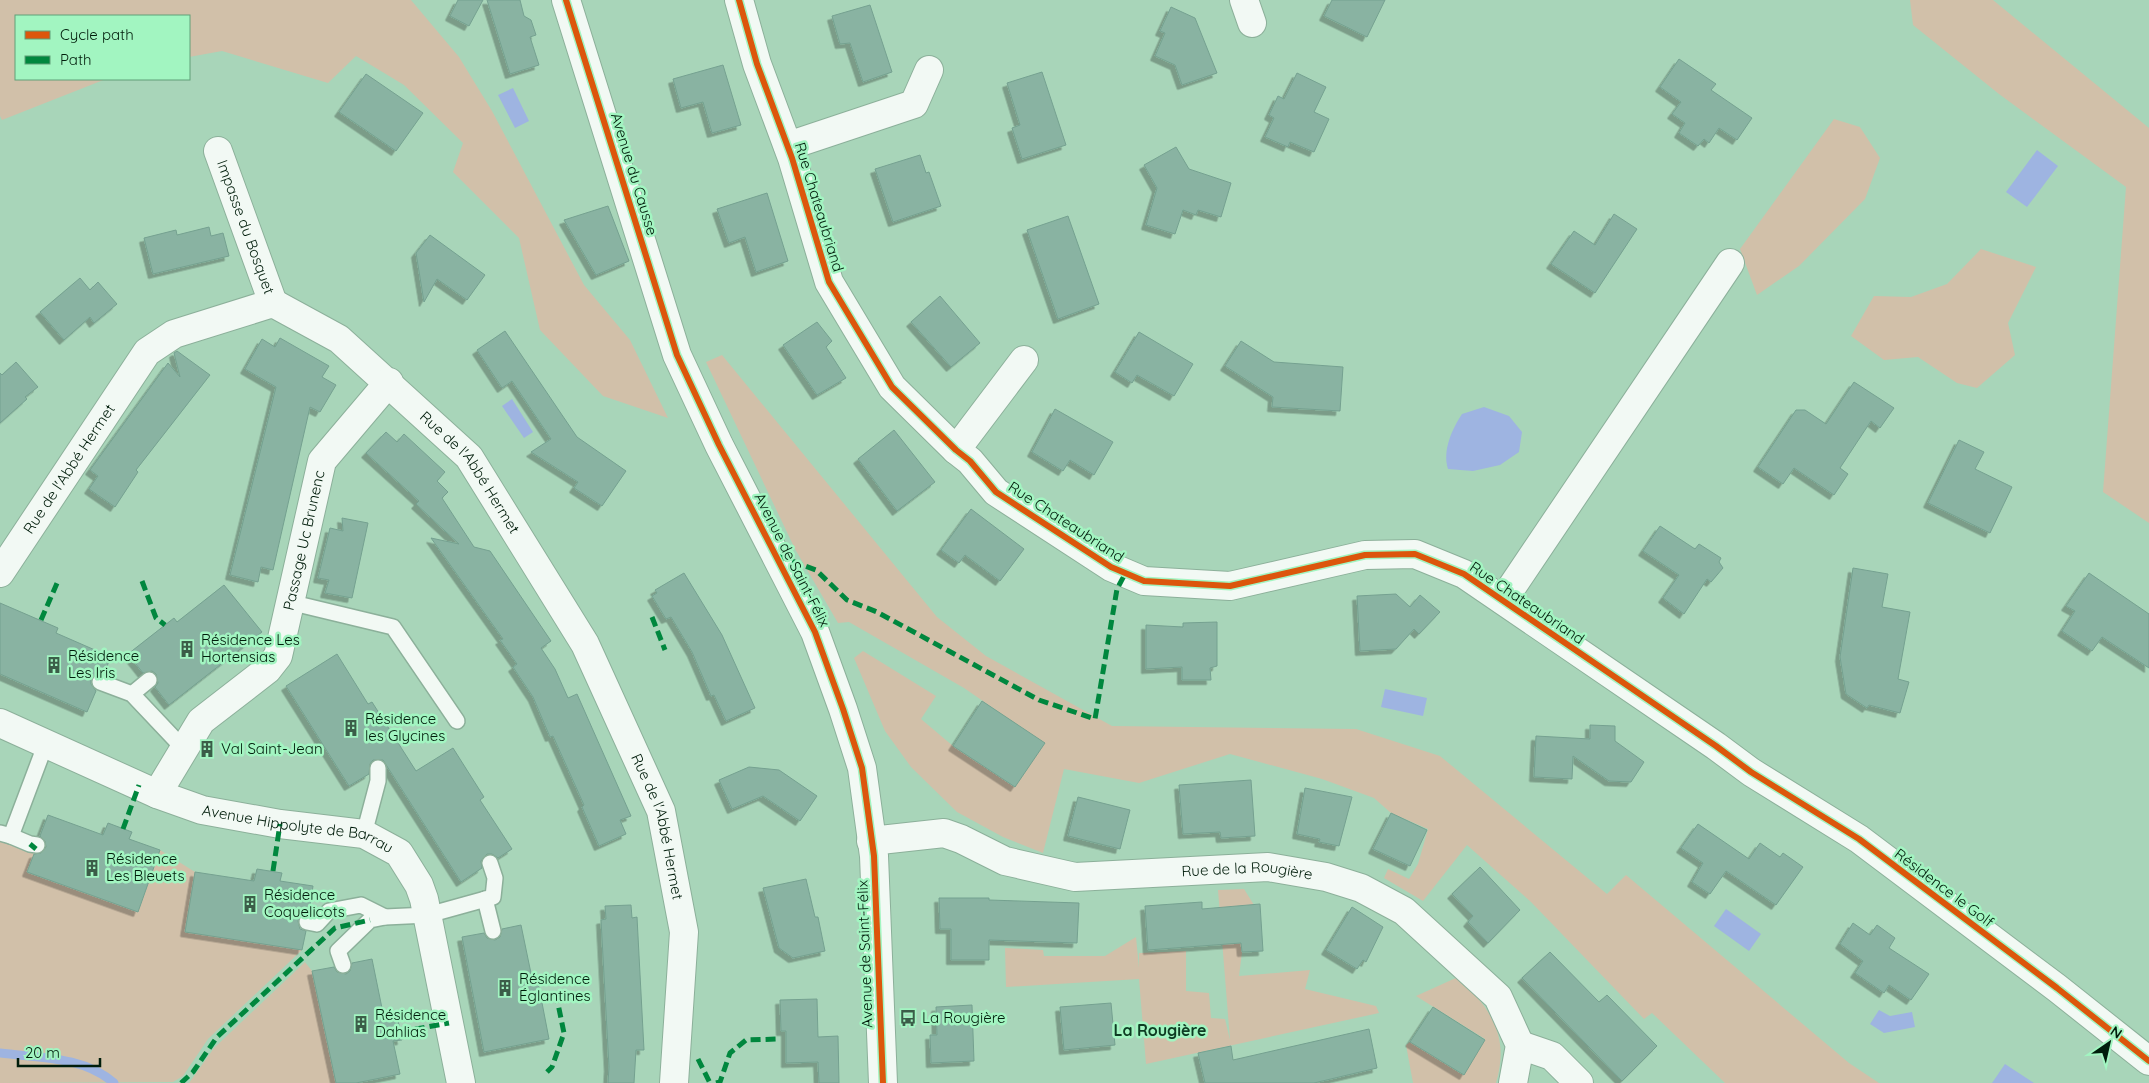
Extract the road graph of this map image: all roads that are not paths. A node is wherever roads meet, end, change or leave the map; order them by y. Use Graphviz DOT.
graph roads {
  1 [pos="566,0"];
  2 [pos="739,0"];
  3 [pos="929,70"];
  4 [pos="788,146"];
  5 [pos="218,151"];
  6 [pos="1730,263"];
  7 [pos="273,304"];
  8 [pos="677,355"];
  9 [pos="1024,360"];
  10 [pos="389,382"];
  11 [pos="956,450"];
  12 [pos="0,573"];
  13 [pos="1504,600"];
  14 [pos="290,602"];
  15 [pos="149,680"];
  16 [pos="100,682"];
  17 [pos="132,694"];
  18 [pos="458,721"];
  19 [pos="0,723"];
  20 [pos="46,743"];
  21 [pos="1716,746"];
  22 [pos="184,749"];
  23 [pos="378,768"];
  24 [pos="157,794"];
  25 [pos="5,834"];
  26 [pos="364,834"];
  27 [pos="871,841"];
  28 [pos="37,845"];
  29 [pos="490,863"];
  30 [pos="485,899"];
  31 [pos="428,915"];
  32 [pos="385,917"];
  33 [pos="307,922"];
  34 [pos="493,931"];
  35 [pos="343,965"];
  36 [pos="1520,1045"];
  37 [pos="2149,1061"];
  38 [pos="461,1083"];
  39 [pos="674,1083"];
  40 [pos="883,1083"];
  41 [pos="1513,1083"];
  42 [pos="1579,1083"];
  1 -- 8 [label="street, Avenue du Causse"];
  2 -- 4 [label="street, Rue Chateaubriand"];
  3 -- 4 [label="street, Rue Chateaubriand"];
  4 -- 11 [label="street, Rue Chateaubriand"];
  5 -- 7 [label="street, Impasse du Bosquet"];
  6 -- 13 [label="street, Rue Chateaubriand"];
  7 -- 10 [label="street, Rue de l'Abbé Hermet"];
  7 -- 12 [label="street, Rue de l'Abbé Hermet"];
  8 -- 27 [label="street, Avenue de Saint-Félix"];
  9 -- 11 [label="street"];
  10 -- 14 [label="street, Passage Uc Brunenc"];
  10 -- 39 [label="street, Rue de l'Abbé Hermet"];
  11 -- 13 [label="street, Rue Chateaubriand"];
  13 -- 21 [label="street, Rue Chateaubriand"];
  14 -- 18 [label="lane"];
  14 -- 22 [label="street, Passage Uc Brunenc"];
  15 -- 17 [label="lane"];
  16 -- 17 [label="lane"];
  17 -- 22 [label="lane"];
  19 -- 20 [label="street, Avenue Hippolyte de Barrau"];
  20 -- 24 [label="street, Avenue Hippolyte de Barrau"];
  20 -- 25 [label="lane"];
  21 -- 37 [label="street, Résidence le Golf"];
  22 -- 24 [label="street, Passage Uc Brunenc"];
  23 -- 26 [label="lane"];
  24 -- 26 [label="street, Avenue Hippolyte de Barrau"];
  25 -- 28 [label="lane"];
  26 -- 31 [label="street, Avenue Hippolyte de Barrau"];
  27 -- 36 [label="street, Rue de la Rougière"];
  27 -- 40 [label="street, Avenue de Saint-Félix"];
  29 -- 30 [label="lane"];
  30 -- 31 [label="lane"];
  30 -- 34 [label="lane"];
  31 -- 32 [label="lane"];
  31 -- 38 [label="street, Avenue Hippolyte de Barrau"];
  32 -- 33 [label="lane"];
  32 -- 35 [label="lane"];
  36 -- 41 [label="street"];
  36 -- 42 [label="street"];
}
